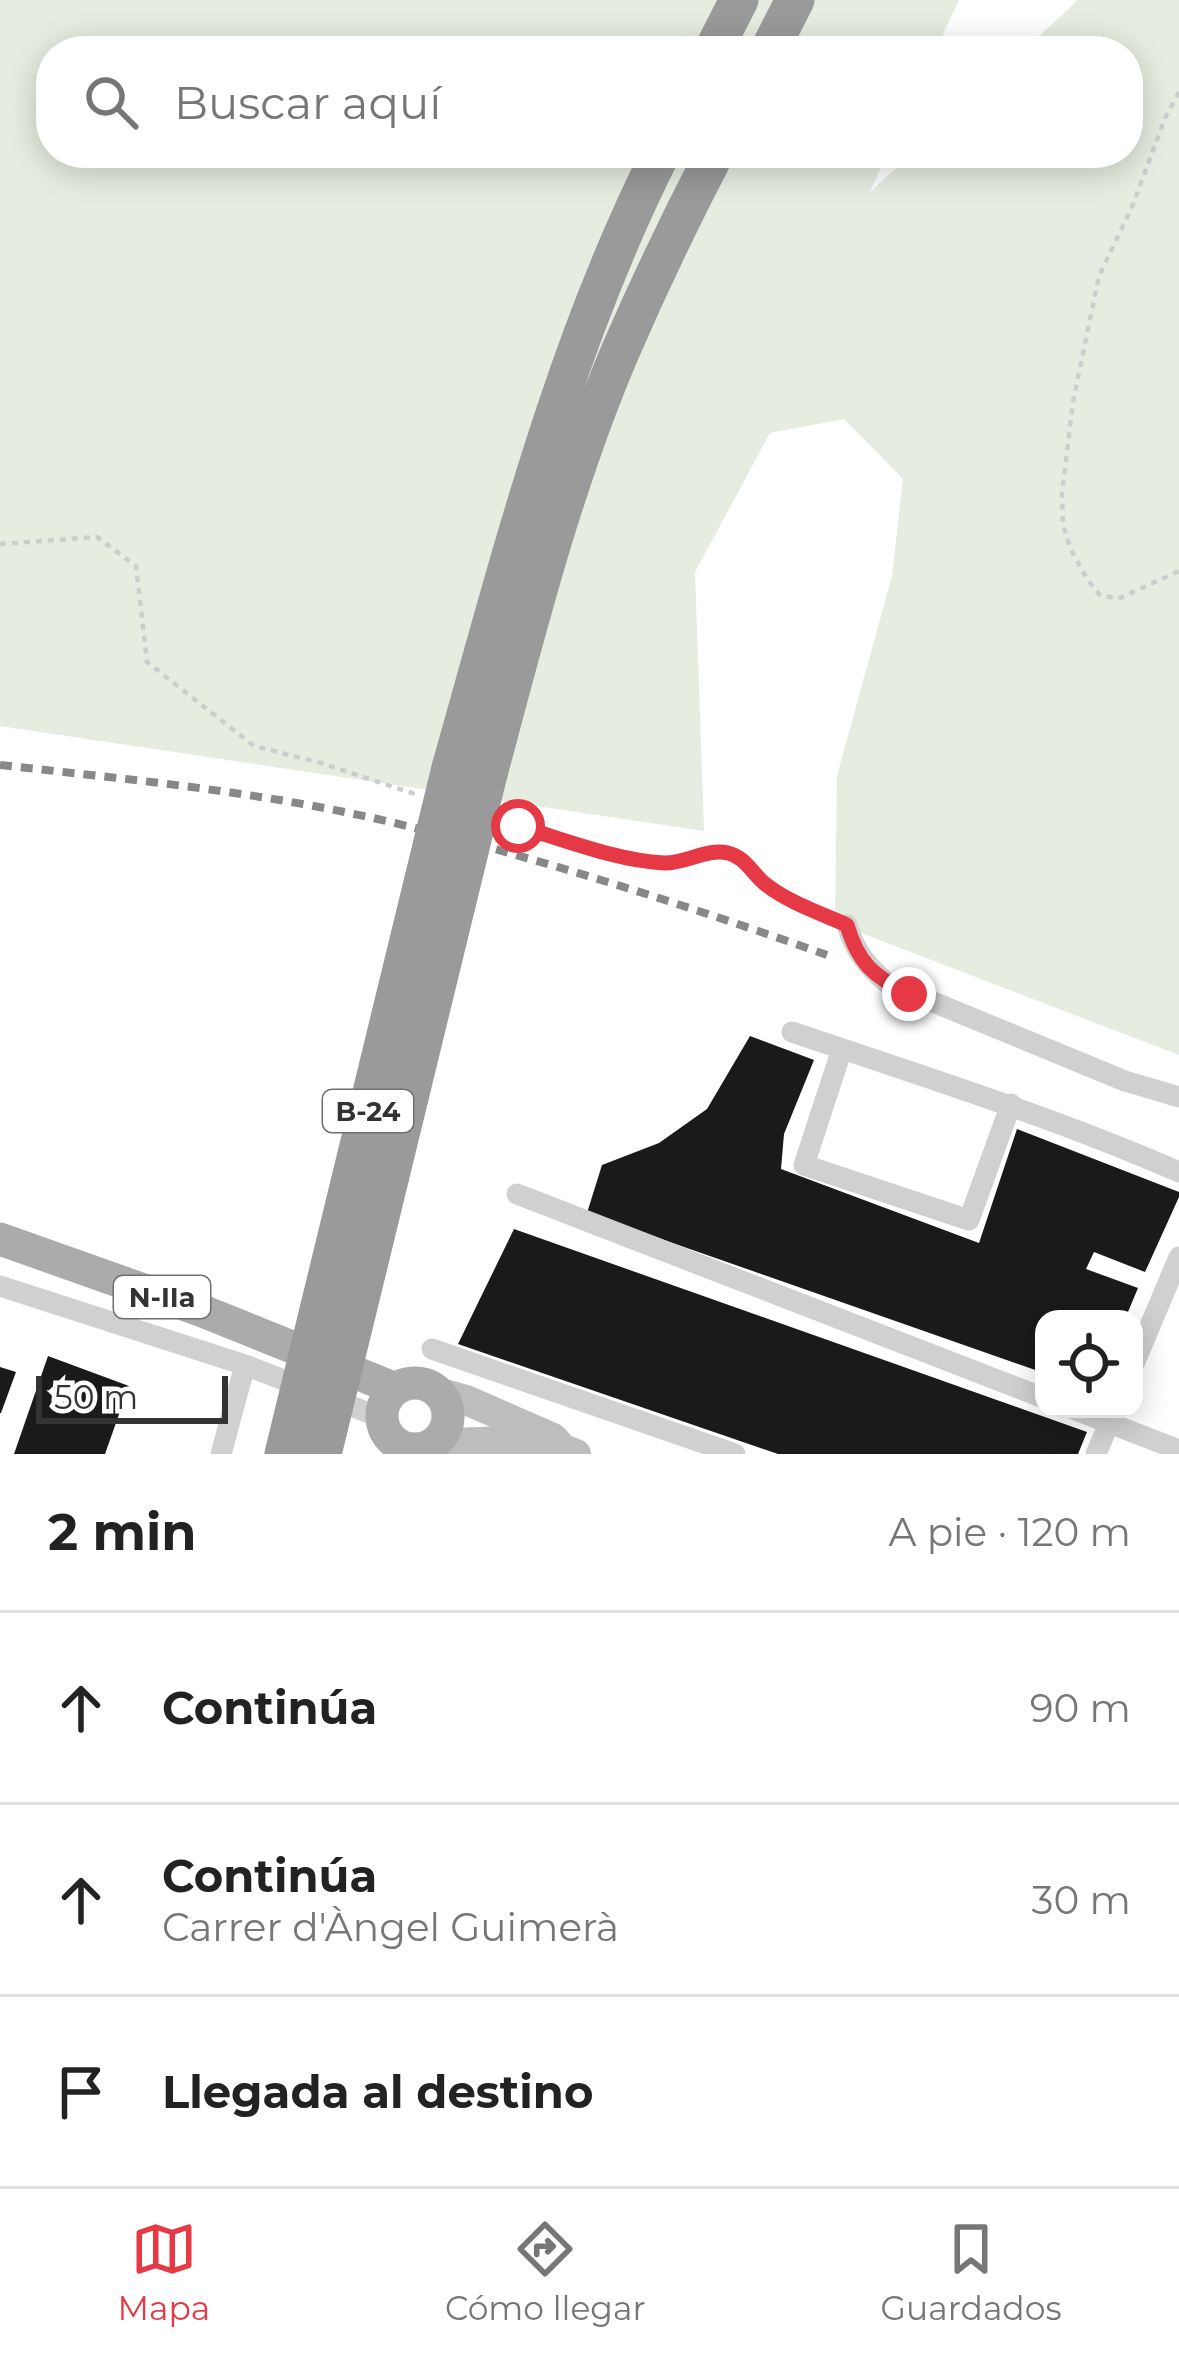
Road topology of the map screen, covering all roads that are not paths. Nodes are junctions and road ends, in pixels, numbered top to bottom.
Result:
1 (739, 0) edge
2 (796, 0) edge
3 (721, 36) edge
4 (777, 36) edge
5 (653, 168) edge
6 (707, 168) edge
7 (469, 771) junction
8 (847, 925) road end
9 (792, 1032) dead end
10 (842, 1049) junction
11 (1179, 1097) edge
12 (1011, 1104) junction
13 (1179, 1172) edge
14 (517, 1194) dead end
15 (0, 1239) edge
16 (1179, 1257) edge
17 (0, 1286) edge
18 (1143, 1343) edge
19 (432, 1349) dead end
20 (245, 1365) junction
21 (1035, 1395) edge
22 (1111, 1418) edge
23 (1116, 1418) edge
24 (393, 1426) edge
25 (445, 1435) edge
26 (1179, 1450) edge
27 (570, 1452) edge
28 (220, 1454) edge
29 (284, 1454) edge
30 (322, 1454) edge
31 (735, 1454) edge
32 (1096, 1454) edge

1 - 3 highway
2 - 4 highway
5 - 7 highway, B-24
6 - 7 highway, B-24
7 - 29 highway, B-24, bridge
7 - 30 highway, B-24, bridge
8 - 11 street
9 - 10 street
10 - 12 street
10 - 12 street
12 - 13 street
14 - 21 street
15 - 24 main road, N-IIa
16 - 18 street
17 - 20 street
19 - 31 street
20 - 24 street
20 - 28 street
22 - 32 street
23 - 26 street
24 - 25 main road, N-IIa
24 - 25 main road, N-IIa
25 - 27 main road
25 - 27 main road

